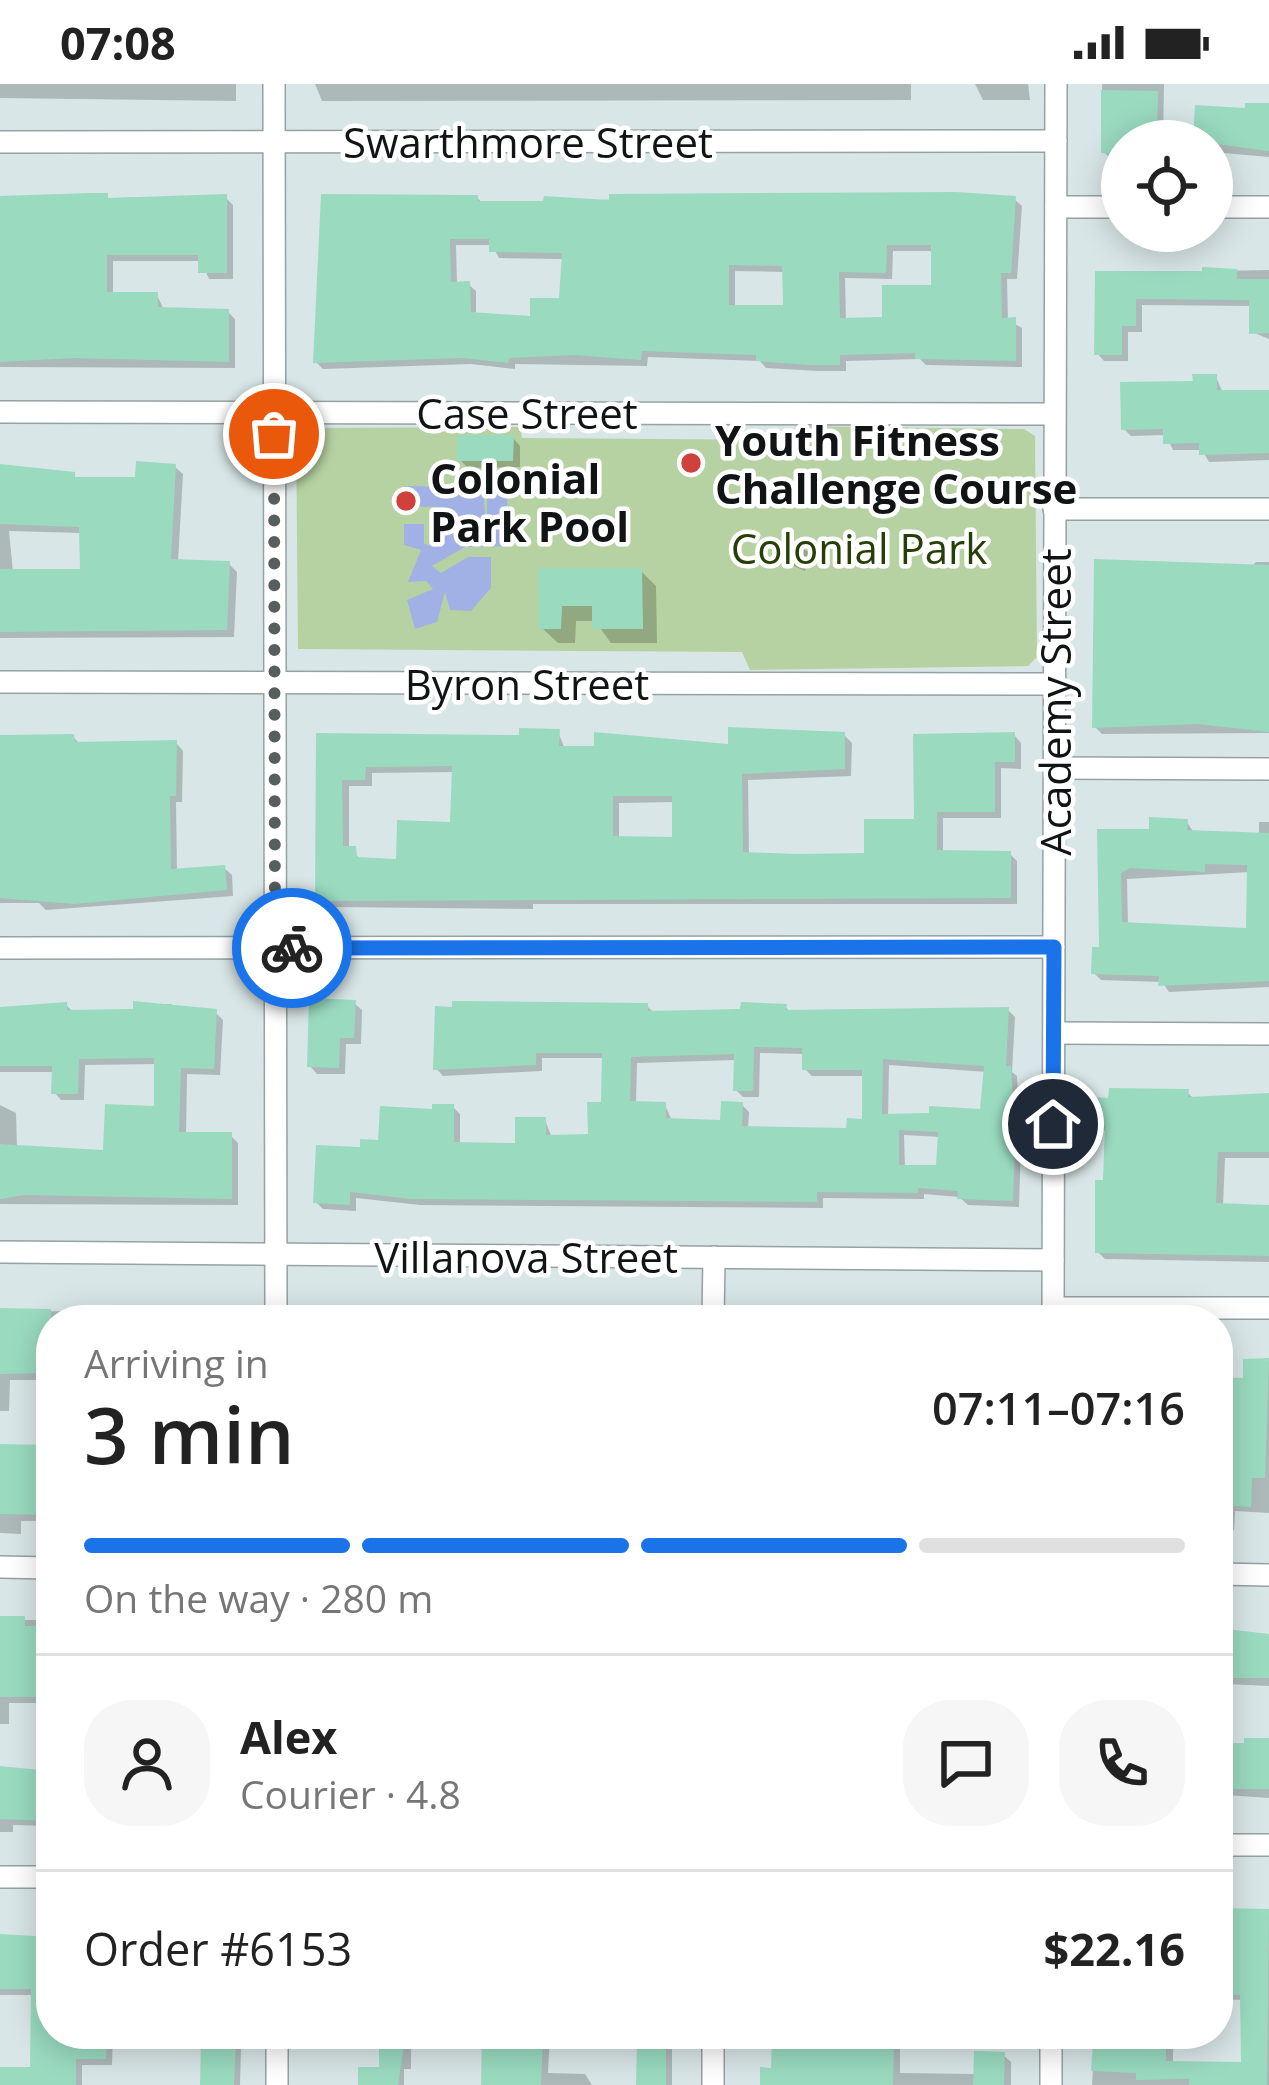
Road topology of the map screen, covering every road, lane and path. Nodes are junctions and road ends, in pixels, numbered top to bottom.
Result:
1 (274, 84) edge
2 (1056, 84) edge
3 (1056, 140) junction
4 (0, 142) edge
5 (274, 142) junction
6 (1056, 206) junction
7 (1101, 207) edge
8 (1233, 207) edge
9 (1269, 207) edge
10 (0, 412) edge
11 (274, 412) junction
12 (1054, 414) junction
13 (1054, 509) junction
14 (1269, 509) edge
15 (0, 682) edge
16 (274, 683) junction
17 (1054, 684) junction
18 (1054, 768) junction
19 (1269, 769) edge
20 (1054, 947) junction
21 (0, 948) edge
22 (275, 948) junction
23 (1054, 1033) junction
24 (1269, 1034) edge
25 (0, 1252) edge
26 (276, 1254) junction
27 (713, 1257) junction
28 (1053, 1259) junction
29 (276, 1305) edge
30 (713, 1305) edge
31 (1053, 1305) edge
32 (1269, 1308) edge
33 (1233, 1309) edge
34 (0, 1567) edge
35 (36, 1568) edge
36 (1233, 1574) edge
37 (1269, 1575) edge
38 (1233, 1845) edge
39 (1269, 1845) edge
40 (0, 1877) edge
41 (36, 1877) edge
42 (277, 2049) edge
43 (712, 2049) edge
44 (1052, 2049) edge
45 (277, 2085) edge
46 (712, 2085) edge
47 (1051, 2085) edge

1 - 5 street
2 - 3 street, Academy Street
3 - 5 street, Swarthmore Street
3 - 6 street, Academy Street
4 - 5 street, Swarthmore Street
5 - 11 street
6 - 7 street
6 - 12 street, Academy Street
8 - 9 street
10 - 11 street, Case Street
11 - 12 street, Case Street
11 - 16 street
12 - 13 street, Academy Street
13 - 14 street
13 - 17 street, Academy Street
15 - 16 street, Byron Street
16 - 17 street, Byron Street
16 - 22 street
17 - 18 street, Academy Street
18 - 19 street
18 - 20 street, Academy Street
20 - 22 street
20 - 23 street, Academy Street
21 - 22 street
22 - 26 street
23 - 24 street
23 - 28 street, Academy Street
25 - 26 street, Villanova Street
26 - 27 street, Villanova Street
26 - 29 street
27 - 28 street, Villanova Street
27 - 30 street
28 - 31 street, Academy Street
32 - 33 street
34 - 35 street
36 - 37 street
38 - 39 street
40 - 41 street
42 - 45 street
43 - 46 street
44 - 47 street

